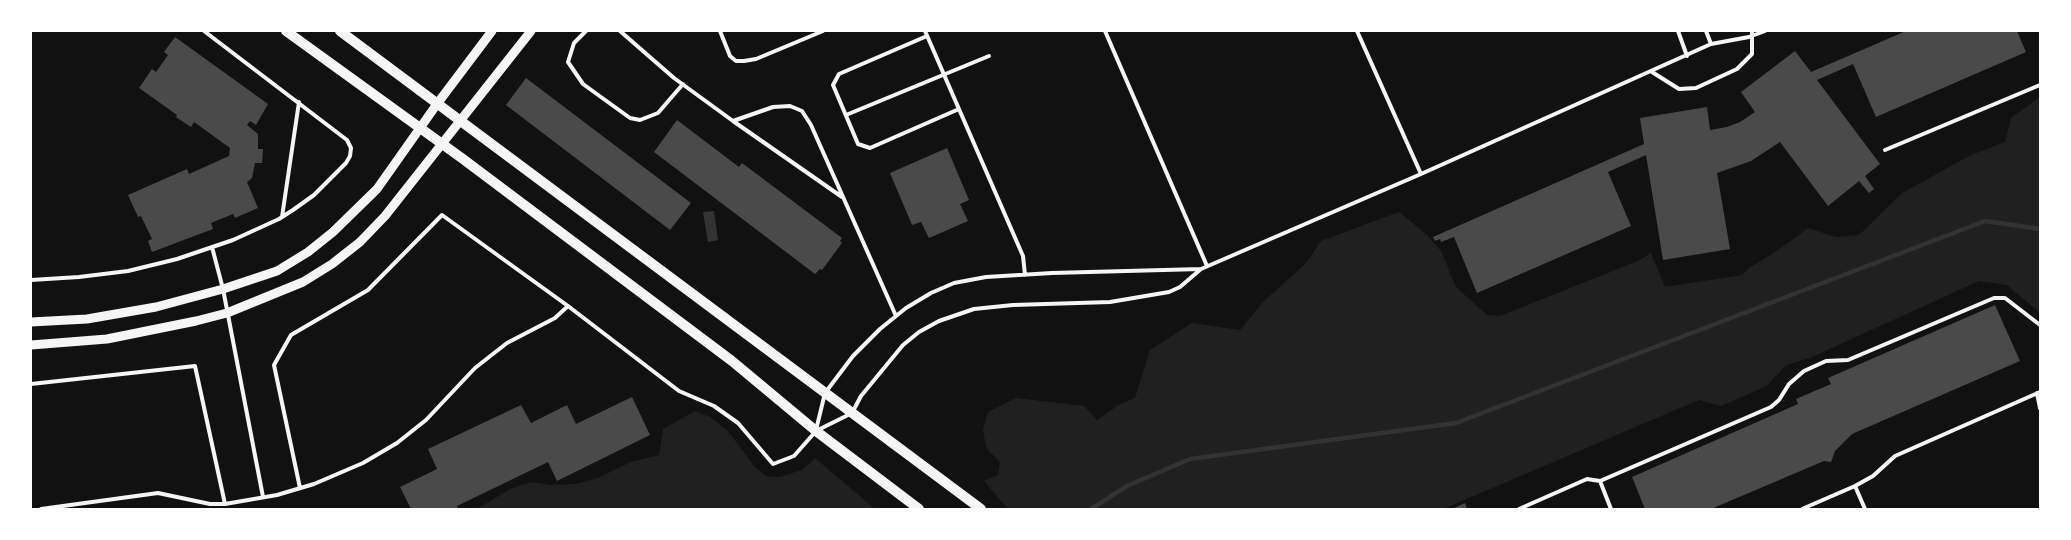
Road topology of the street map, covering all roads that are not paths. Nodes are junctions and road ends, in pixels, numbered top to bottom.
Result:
1 (204, 31) edge
2 (286, 31) edge
3 (340, 31) edge
4 (492, 31) edge
5 (531, 31) edge
6 (586, 31) edge
7 (620, 31) edge
8 (720, 31) edge
9 (823, 31) edge
10 (1105, 31) edge
11 (1357, 31) edge
12 (1678, 31) edge
13 (1706, 31) edge
14 (1765, 31) edge
15 (1752, 33) edge
16 (926, 34) edge
17 (1712, 44) junction
18 (989, 56) dead end
19 (1687, 56) junction
20 (1652, 72) junction
21 (943, 74) junction
22 (683, 84) junction
23 (2040, 85) edge
24 (299, 102) junction
25 (437, 104) junction
26 (959, 109) junction
27 (846, 115) junction
28 (460, 120) junction
29 (734, 120) junction
30 (420, 127) junction
31 (441, 143) junction
32 (1885, 150) dead end
33 (1421, 174) junction
34 (842, 198) junction
35 (282, 217) junction
36 (212, 247) junction
37 (1207, 266) junction
38 (1201, 269) junction
39 (1025, 274) junction
40 (31, 280) edge
41 (223, 289) junction
42 (568, 306) junction
43 (227, 313) junction
44 (896, 316) junction
45 (31, 322) edge
46 (2040, 325) edge
47 (31, 345) edge
48 (31, 384) edge
49 (2038, 392) edge
50 (825, 393) junction
51 (2040, 408) edge
52 (852, 413) junction
53 (816, 431) junction
54 (1600, 481) junction
55 (1855, 486) junction
56 (300, 488) junction
57 (263, 497) junction
58 (78, 503) junction
59 (225, 504) junction
60 (41, 509) edge
61 (79, 509) edge
62 (920, 509) edge
63 (981, 509) edge
64 (1519, 509) edge
65 (1611, 509) edge
66 (1802, 509) edge
67 (1865, 509) edge

1 - 24 lane
2 - 30 main road
3 - 25 main road
4 - 25 street
5 - 28 street
6 - 22 lane
7 - 22 lane
8 - 9 lane
10 - 37 lane
11 - 33 lane
12 - 19 lane
13 - 17 lane
14 - 15 lane
15 - 17 lane
15 - 20 lane
16 - 21 lane
16 - 27 lane
17 - 19 lane
18 - 21 lane
19 - 20 lane
20 - 33 lane
21 - 26 lane
21 - 27 lane
22 - 29 lane
23 - 32 lane
24 - 35 lane
24 - 35 lane
25 - 28 main road
25 - 30 street
26 - 27 lane
26 - 39 lane
28 - 31 street
28 - 50 main road
29 - 34 lane
29 - 34 lane
30 - 31 main road
30 - 41 street
31 - 43 street
31 - 53 main road
33 - 37 lane
34 - 44 lane
35 - 36 lane
36 - 40 lane
36 - 41 lane
37 - 38 lane
38 - 39 lane
38 - 52 lane
39 - 44 lane
41 - 43 lane
41 - 45 street
42 - 53 lane
42 - 56 lane
42 - 56 lane
43 - 47 street
43 - 57 lane
44 - 50 lane
46 - 54 lane
48 - 59 lane
49 - 51 lane
49 - 55 lane
50 - 52 main road
50 - 53 lane
52 - 53 lane
52 - 63 main road
53 - 62 main road
54 - 64 lane
54 - 65 lane
55 - 66 lane
55 - 67 lane
56 - 57 lane
57 - 59 lane
58 - 59 lane
58 - 60 lane
58 - 61 lane

